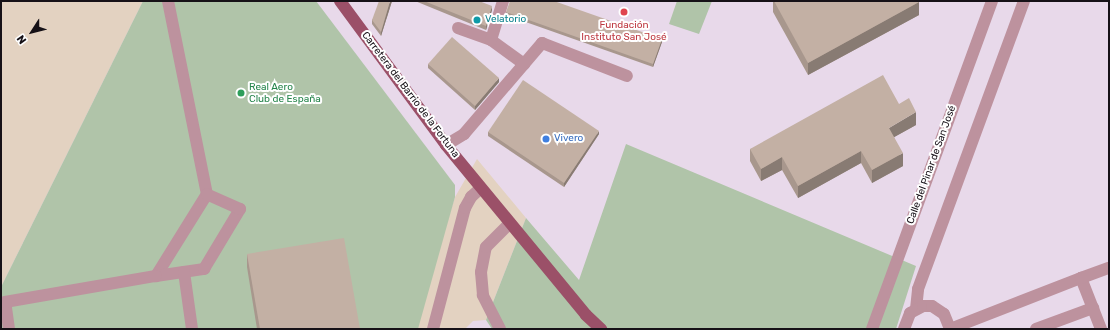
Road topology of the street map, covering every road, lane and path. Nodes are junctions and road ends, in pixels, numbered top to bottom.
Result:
1 (168, 1) edge
2 (340, 1) edge
3 (992, 1) edge
4 (1024, 1) edge
5 (500, 2) edge
6 (458, 28) dead end
7 (491, 40) junction
8 (524, 64) junction
9 (627, 76) dead end
10 (446, 144) junction
11 (481, 188) junction
12 (207, 194) junction
13 (510, 223) junction
14 (1109, 268) edge
15 (184, 272) junction
16 (156, 276) junction
17 (1081, 278) junction
18 (1093, 308) junction
19 (916, 309) junction
20 (9, 329) edge
21 (192, 329) edge
22 (433, 329) edge
23 (500, 329) edge
24 (601, 329) edge
25 (872, 329) edge
26 (904, 329) edge
27 (950, 329) edge
28 (1036, 329) edge
29 (1101, 329) edge

1 - 12 street
2 - 10 main road, Carretera del Barrio de la Fortuna
3 - 25 street, Calle del Pinar de San José
4 - 19 street
5 - 7 street
6 - 7 street
7 - 8 street
8 - 9 street
8 - 10 street
10 - 11 main road, Carretera del Barrio de la Fortuna
11 - 13 main road, Carretera del Barrio de la Fortuna
11 - 22 street
12 - 15 street
12 - 16 street
13 - 23 street
13 - 24 main road, Carretera del Barrio de la Fortuna
14 - 17 street
15 - 16 street
15 - 21 street
16 - 20 street
17 - 18 street
17 - 27 street
18 - 28 street
18 - 29 street
19 - 26 street
19 - 27 street

